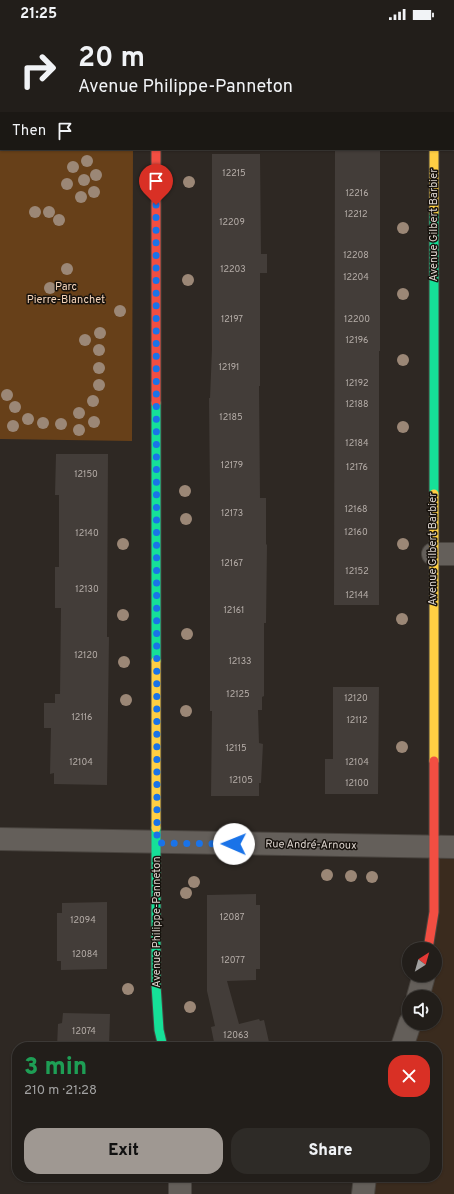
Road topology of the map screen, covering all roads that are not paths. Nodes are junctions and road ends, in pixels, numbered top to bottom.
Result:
1 (156, 150) edge
2 (434, 150) edge
3 (443, 554) edge
4 (0, 839) edge
5 (157, 843) junction
6 (444, 847) edge
7 (429, 942) edge
8 (408, 1030) edge
9 (162, 1042) edge
10 (404, 1042) edge
11 (180, 1182) edge
12 (364, 1182) edge
13 (180, 1194) edge
14 (363, 1194) edge

1 - 5 street, Avenue Philippe-Panneton
2 - 3 street, Avenue Gilbert Barbier
3 - 6 street, Avenue Gilbert Barbier
4 - 5 street, Rue André-Arnoux
5 - 6 street, Rue André-Arnoux
5 - 9 street, Avenue Philippe-Panneton
6 - 7 street, Avenue Gilbert Barbier
8 - 10 street
11 - 13 street
12 - 14 street

